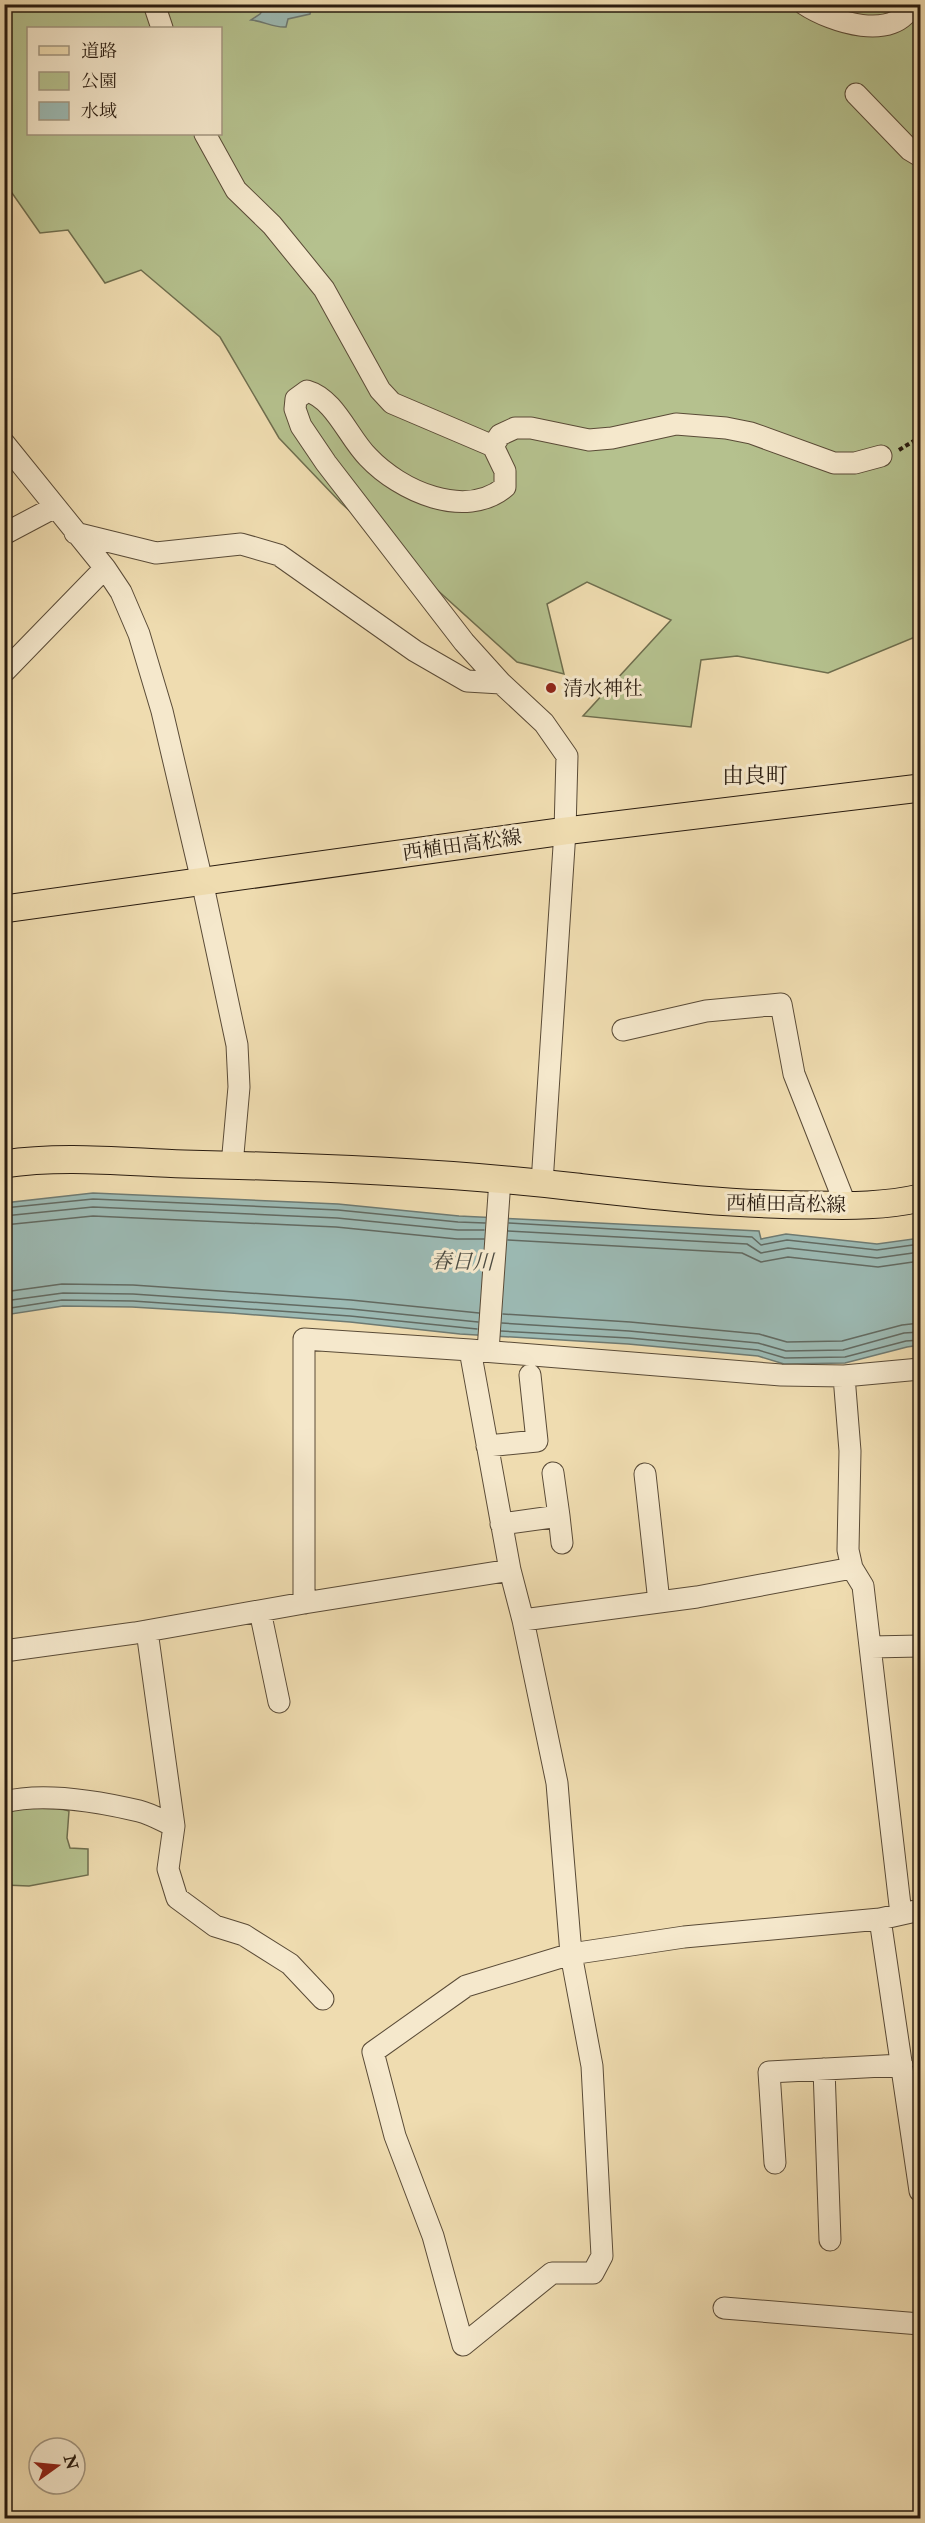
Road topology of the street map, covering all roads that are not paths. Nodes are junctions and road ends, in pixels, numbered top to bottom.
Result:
1 (154, 4) edge
2 (804, 4) edge
3 (912, 4) edge
4 (162, 27) edge
5 (856, 94) dead end
6 (206, 135) edge
7 (921, 156) edge
8 (4, 444) edge
9 (493, 446) junction
10 (881, 456) dead end
11 (55, 507) junction
12 (75, 533) junction
13 (4, 534) edge
14 (105, 568) junction
15 (4, 672) edge
16 (501, 682) junction
17 (921, 788) edge
18 (565, 831) junction
19 (202, 881) junction
20 (4, 909) edge
21 (622, 1030) dead end
22 (4, 1164) edge
23 (232, 1165) junction
24 (500, 1180) junction
25 (542, 1183) junction
26 (921, 1198) edge
27 (846, 1206) junction
28 (479, 1351) junction
29 (921, 1369) edge
30 (530, 1375) dead end
31 (844, 1376) junction
32 (487, 1446) junction
33 (553, 1473) dead end
34 (645, 1474) dead end
35 (559, 1516) junction
36 (501, 1524) junction
37 (562, 1543) dead end
38 (852, 1568) junction
39 (510, 1570) junction
40 (659, 1602) junction
41 (304, 1603) junction
42 (260, 1611) junction
43 (523, 1620) junction
44 (147, 1631) junction
45 (921, 1646) edge
46 (871, 1647) junction
47 (4, 1652) edge
48 (279, 1702) dead end
49 (4, 1802) edge
50 (174, 1826) junction
51 (911, 1912) edge
52 (880, 1918) junction
53 (571, 1954) junction
54 (323, 1999) dead end
55 (902, 2065) junction
56 (824, 2069) junction
57 (775, 2163) dead end
58 (921, 2192) edge
59 (830, 2240) dead end
60 (724, 2308) dead end
61 (921, 2324) edge

1 - 4 street
2 - 3 street
5 - 7 street
6 - 9 street
8 - 11 street
9 - 10 street
9 - 16 street
11 - 12 street
11 - 13 street
12 - 14 street
12 - 16 street
14 - 15 street
14 - 19 street
16 - 18 street
17 - 18 main road, 西植田高松線
18 - 19 main road, 西植田高松線
18 - 25 street
19 - 20 main road, 西植田高松線
19 - 23 street
21 - 27 street
22 - 23 main road, 西植田高松線
23 - 24 main road, 西植田高松線
24 - 25 main road, 西植田高松線
24 - 28 street
25 - 27 main road, 西植田高松線
26 - 27 main road, 西植田高松線
28 - 31 street
28 - 32 street
28 - 41 street
29 - 31 street
30 - 32 street
31 - 38 street
32 - 36 street
33 - 35 street
34 - 40 street
35 - 36 street
35 - 37 street
36 - 39 street
38 - 40 street
38 - 46 street
39 - 41 street
39 - 43 street
40 - 43 street
41 - 42 street
42 - 44 street
42 - 48 street
43 - 53 street
44 - 47 street
44 - 50 street
45 - 46 street
46 - 51 street
49 - 50 street
50 - 54 street
51 - 52 street
52 - 53 street
52 - 55 street
53 - 53 street
55 - 56 street
55 - 58 street
56 - 57 street
56 - 59 street
60 - 61 street

